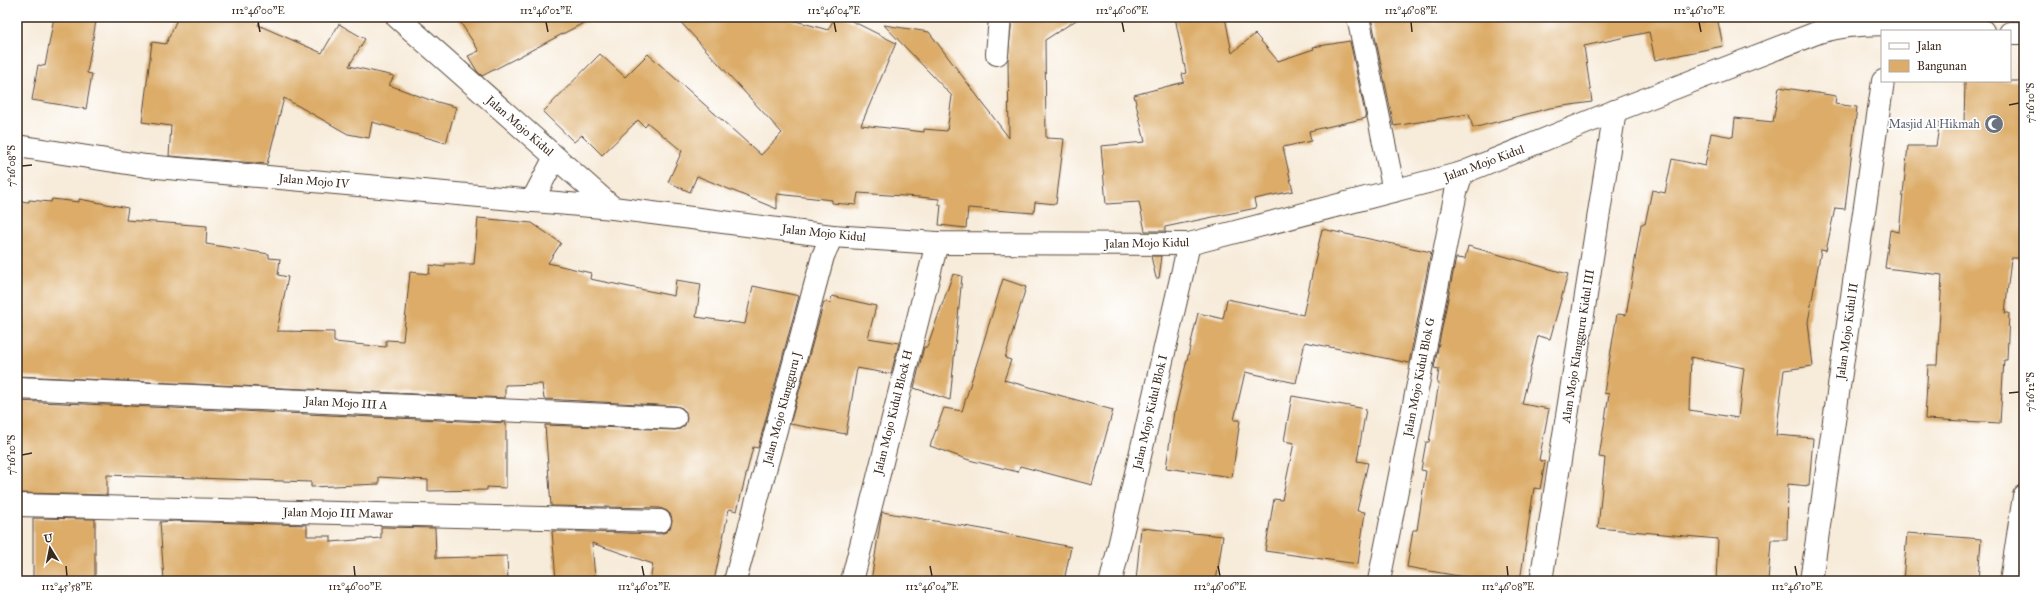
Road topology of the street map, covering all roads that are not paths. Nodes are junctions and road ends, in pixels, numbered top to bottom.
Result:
1 (397, 17) edge
2 (1000, 17) edge
3 (1358, 17) edge
4 (1890, 28) edge
5 (1952, 30) edge
6 (2011, 33) edge
7 (2024, 33) edge
8 (997, 54) dead end
9 (1883, 82) edge
10 (1615, 111) junction
11 (17, 146) edge
12 (555, 157) junction
13 (1462, 173) junction
14 (1394, 191) junction
15 (532, 201) junction
16 (613, 208) junction
17 (832, 236) junction
18 (937, 243) junction
19 (1189, 244) junction
20 (17, 388) edge
21 (675, 418) dead end
22 (2024, 496) edge
23 (17, 505) edge
24 (660, 520) dead end
25 (735, 581) edge
26 (852, 581) edge
27 (1111, 581) edge
28 (1379, 581) edge
29 (1542, 581) edge
30 (1811, 581) edge
31 (2011, 581) edge

1 - 12 street, Jalan Mojo Kidul
2 - 8 street
3 - 14 street
4 - 5 street, Jalan Mojo Kidul
4 - 10 street, Jalan Mojo Kidul
6 - 7 street
9 - 30 street, Jalan Mojo Kidul II
10 - 13 street, Jalan Mojo Kidul
10 - 29 street, Alan Mojo Klangguru Kidul III
11 - 15 street, Jalan Mojo IV
12 - 15 street
12 - 16 street, Jalan Mojo Kidul
13 - 14 street, Jalan Mojo Kidul
13 - 28 street, Jalan Mojo Kidul Blok G
14 - 19 street, Jalan Mojo Kidul
15 - 16 street, Jalan Mojo IV
16 - 17 street, Jalan Mojo Kidul
17 - 18 street, Jalan Mojo Kidul
17 - 25 street, Jalan Mojo Klangguru J
18 - 19 street, Jalan Mojo Kidul
18 - 26 street, Jalan Mojo Kidul Block H
19 - 27 street, Jalan Mojo Kidul Blok I
20 - 21 street, Jalan Mojo III A
22 - 31 street
23 - 24 street, Jalan Mojo III Mawar

